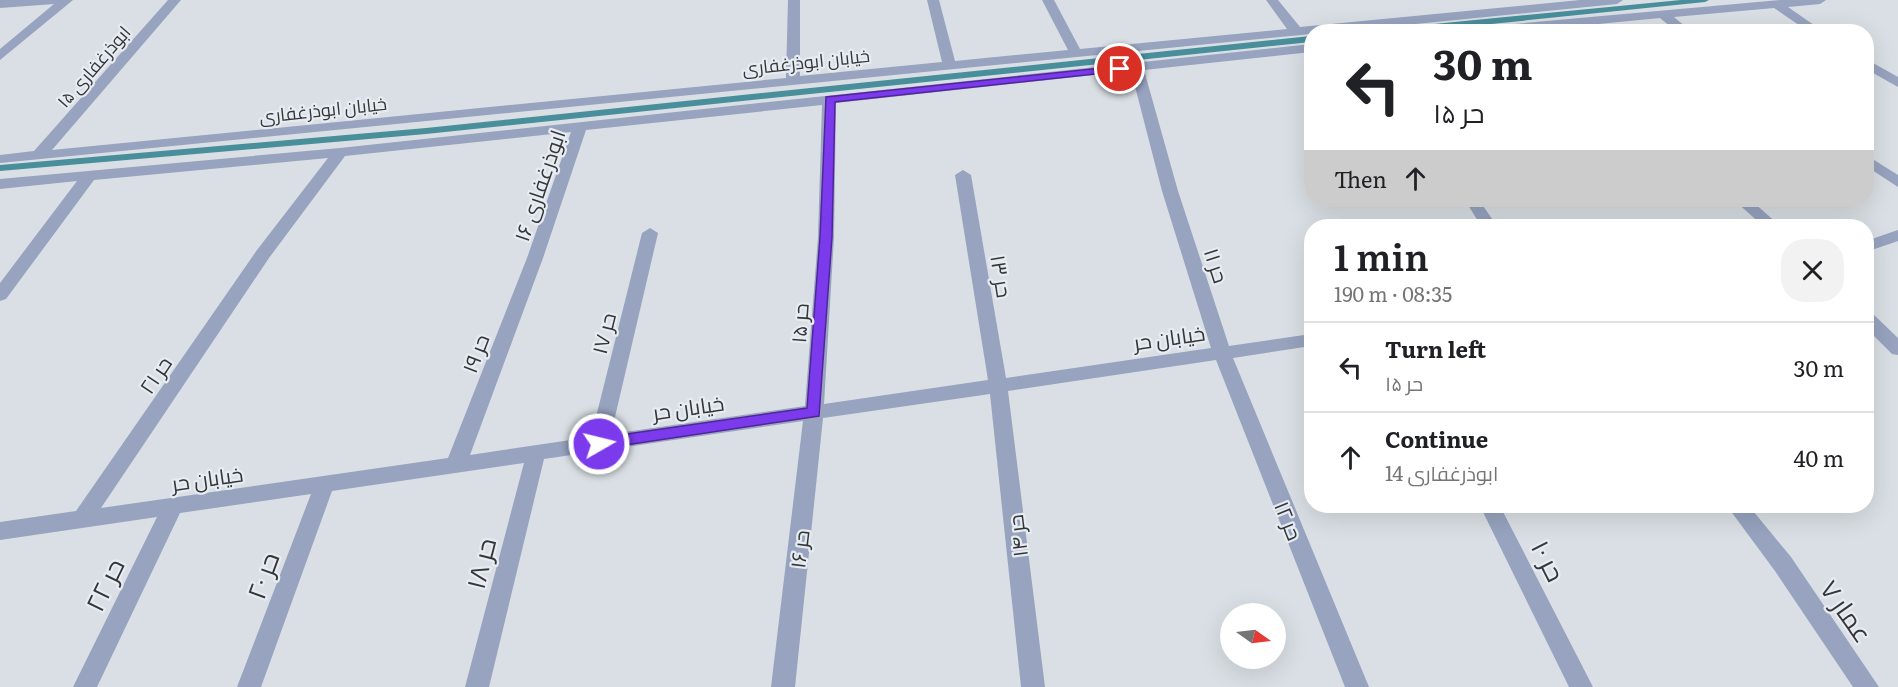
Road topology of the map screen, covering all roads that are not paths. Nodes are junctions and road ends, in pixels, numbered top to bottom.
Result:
1 (75, 0) edge
2 (175, 0) edge
3 (794, 0) edge
4 (933, 0) edge
5 (1048, 0) edge
6 (1272, 0) edge
7 (1617, 0) edge
8 (1820, 0) edge
9 (65, 1) edge
10 (1523, 3) edge
11 (0, 4) edge
12 (1776, 4) junction
13 (1662, 14) junction
14 (1346, 24) edge
15 (1580, 24) edge
16 (1675, 24) edge
17 (1806, 24) edge
18 (1304, 29) edge
19 (1295, 30) junction
20 (1304, 49) edge
21 (1075, 52) junction
22 (0, 56) edge
23 (949, 65) junction
24 (1137, 67) junction
25 (1874, 68) edge
26 (793, 81) junction
27 (1894, 81) edge
28 (695, 94) junction
29 (829, 99) junction
30 (696, 111) junction
31 (580, 126) junction
32 (340, 152) junction
33 (38, 156) junction
34 (0, 159) edge
35 (1874, 165) edge
36 (963, 175) dead end
37 (88, 176) junction
38 (1898, 182) edge
39 (0, 184) edge
40 (1750, 207) edge
41 (1764, 219) edge
42 (650, 233) dead end
43 (1898, 235) edge
44 (1874, 244) edge
45 (535, 258) joint
46 (0, 295) edge
47 (1874, 325) edge
48 (1304, 341) edge
49 (1898, 349) edge
50 (1222, 353) junction
51 (998, 386) junction
52 (814, 412) junction
53 (599, 444) junction
54 (536, 453) junction
55 (456, 464) junction
56 (325, 483) junction
57 (173, 506) junction
58 (1494, 513) edge
59 (1743, 513) edge
60 (82, 519) junction
61 (0, 531) edge
62 (84, 687) edge
63 (249, 687) edge
64 (477, 687) edge
65 (783, 687) edge
66 (1033, 687) edge
67 (1357, 687) edge
68 (1581, 687) edge
69 (1867, 687) edge

1 - 9 street
2 - 33 street, ابوذرغفاری ۱۵
3 - 26 street
4 - 23 street
5 - 21 street
6 - 19 street
7 - 10 street, خیابان ابوذرغفاری
8 - 12 street
9 - 11 street
9 - 22 street
10 - 14 street, خیابان ابوذرغفاری
12 - 13 street
12 - 17 street
13 - 15 street
13 - 16 street
18 - 19 street, خیابان ابوذرغفاری
19 - 21 street, خیابان ابوذرغفاری
20 - 24 street, خیابان ابوذرغفاری
21 - 23 street, خیابان ابوذرغفاری
23 - 26 street, خیابان ابوذرغفاری
24 - 29 street, خیابان ابوذرغفاری
24 - 50 street, حر ۱۱
25 - 27 street
26 - 28 street, خیابان ابوذرغفاری
28 - 30 street
28 - 33 street, خیابان ابوذرغفاری
29 - 30 street, خیابان ابوذرغفاری
29 - 52 street, حر ۱۵
30 - 31 street, خیابان ابوذرغفاری
31 - 32 street, خیابان ابوذرغفاری
31 - 45 street, ابوذرغفاری ۱۶
32 - 37 street, خیابان ابوذرغفاری
32 - 60 street, حر ۲۱
33 - 34 street, خیابان ابوذرغفاری
35 - 38 street
36 - 51 street, حر ۱۳
37 - 39 street, خیابان ابوذرغفاری
37 - 46 street
40 - 41 street
42 - 53 street, حر ۱۷
43 - 44 street
45 - 55 street, حر ۱۹
47 - 49 street
48 - 50 street, خیابان حر
50 - 51 street, خیابان حر
50 - 67 street, حر ۱۲
51 - 52 street, خیابان حر
51 - 66 street, حر ۱۴
52 - 53 street, خیابان حر
52 - 65 street, حر ۱۶
53 - 54 street, خیابان حر
54 - 55 street, خیابان حر
54 - 64 street, حر ۱۸
55 - 56 street, خیابان حر
56 - 57 street, خیابان حر
56 - 63 street, حر ۲۰
57 - 60 street, خیابان حر
57 - 62 street, حر ۲۲
58 - 68 street, حر ۱۰
59 - 69 street, عمار ۷
60 - 61 street, خیابان حر

